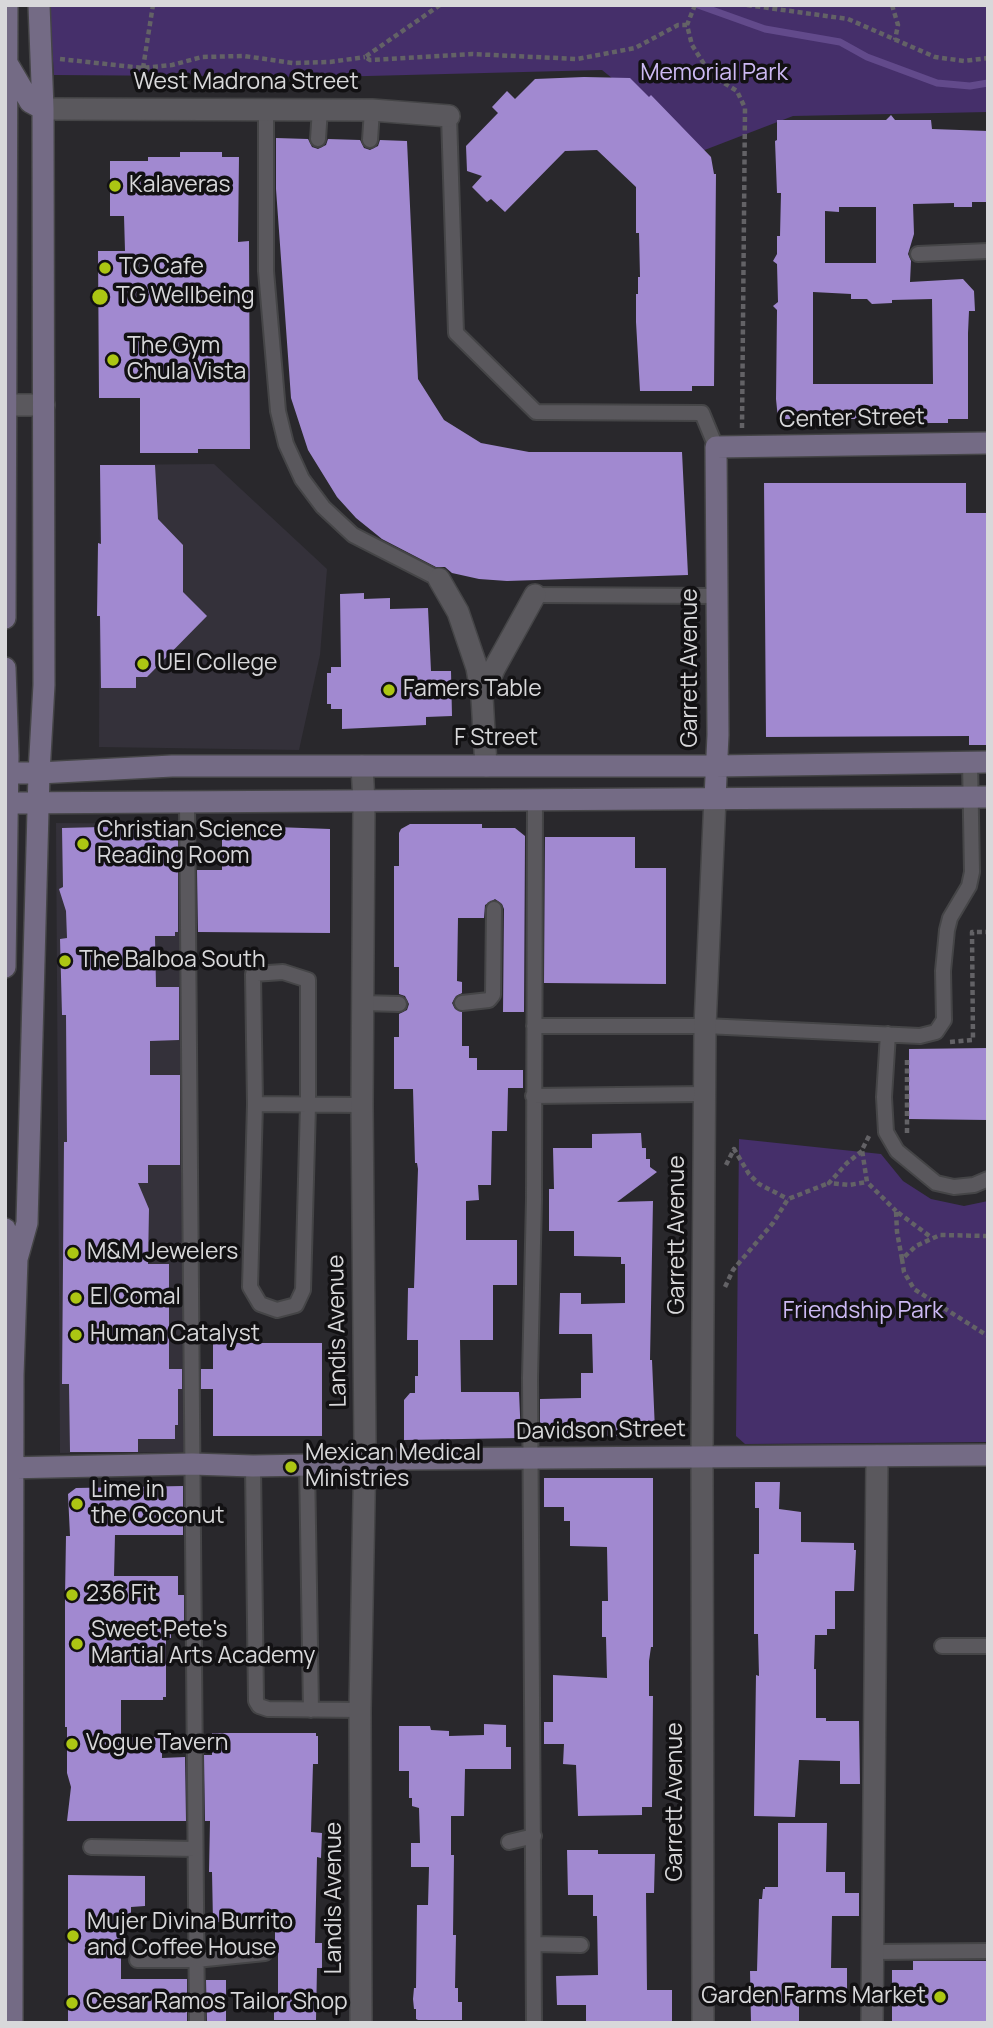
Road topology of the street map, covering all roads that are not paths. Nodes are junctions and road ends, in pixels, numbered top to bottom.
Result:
1 (7, 5) edge
2 (40, 5) edge
3 (8, 64) junction
4 (266, 108) junction
5 (43, 109) junction
6 (320, 109) junction
7 (372, 110) junction
8 (449, 116) joint
9 (318, 139) dead end
10 (370, 140) dead end
11 (988, 251) edge
12 (918, 254) dead end
13 (6, 405) edge
14 (44, 405) junction
15 (988, 443) edge
16 (716, 447) junction
17 (439, 579) joint
18 (535, 595) joint
19 (717, 596) junction
20 (5, 618) edge
21 (5, 668) edge
22 (482, 697) junction
23 (979, 762) edge
24 (362, 766) junction
25 (486, 766) junction
26 (716, 766) junction
27 (7, 773) edge
28 (40, 773) junction
29 (980, 797) edge
30 (715, 798) junction
31 (535, 800) junction
32 (39, 802) junction
33 (364, 802) junction
34 (7, 803) edge
35 (187, 803) junction
36 (494, 909) dead end
37 (5, 967) edge
38 (362, 1003) junction
39 (462, 1003) dead end
40 (399, 1004) dead end
41 (534, 1026) junction
42 (705, 1026) junction
43 (888, 1034) junction
44 (704, 1094) junction
45 (533, 1096) junction
46 (255, 1104) junction
47 (308, 1105) junction
48 (362, 1105) junction
49 (988, 1179) edge
50 (5, 1229) edge
51 (17, 1259) junction
52 (988, 1455) edge
53 (702, 1456) junction
54 (877, 1456) junction
55 (530, 1459) junction
56 (192, 1464) junction
57 (307, 1464) junction
58 (365, 1464) junction
59 (253, 1466) junction
60 (9, 1468) edge
61 (942, 1646) dead end
62 (988, 1646) edge
63 (311, 1710) junction
64 (360, 1710) junction
65 (8, 1731) edge
66 (534, 1836) junction
67 (509, 1842) dead end
68 (91, 1847) dead end
69 (195, 1849) junction
70 (534, 1944) junction
71 (581, 1945) dead end
72 (988, 1951) edge
73 (873, 1952) junction
74 (265, 1953) dead end
75 (137, 1960) dead end
76 (196, 1960) junction
77 (12, 2023) edge
78 (197, 2023) edge
79 (361, 2023) edge
80 (534, 2023) edge
81 (703, 2023) edge
82 (872, 2023) edge

1 - 3 main road
2 - 5 main road
3 - 5 main road
3 - 13 main road
4 - 5 street, West Madrona Street
4 - 6 street, West Madrona Street
4 - 17 lane
5 - 14 main road
6 - 7 street, West Madrona Street
6 - 9 lane
7 - 8 street, West Madrona Street
7 - 10 lane
8 - 16 lane
11 - 12 lane
13 - 14 street
13 - 20 main road
14 - 28 main road
15 - 16 main road, Center Street
16 - 19 main road, Garrett Avenue
17 - 22 street
18 - 19 lane
18 - 22 street
19 - 26 main road, Garrett Avenue
21 - 27 main road
22 - 25 street
23 - 26 main road, F Street
23 - 29 lane
24 - 25 main road, F Street
24 - 28 main road, F Street
24 - 33 street, Landis Avenue
25 - 26 main road, F Street
26 - 30 main road, Garrett Avenue
27 - 28 main road, F Street
27 - 34 main road
28 - 32 main road
29 - 30 main road
29 - 43 lane
30 - 31 main road
30 - 42 street, Garrett Avenue
31 - 33 main road
31 - 41 lane
32 - 34 main road
32 - 35 main road
32 - 51 main road
33 - 35 main road
33 - 38 street, Landis Avenue
34 - 37 main road
35 - 56 lane
36 - 39 lane
38 - 40 lane
38 - 48 street, Landis Avenue
41 - 42 lane
41 - 45 lane
42 - 43 lane
42 - 44 street, Garrett Avenue
43 - 49 lane
44 - 45 lane
44 - 53 street, Garrett Avenue
45 - 55 lane
46 - 47 lane
46 - 47 lane
46 - 47 lane
47 - 48 lane
48 - 58 street, Landis Avenue
50 - 51 main road
51 - 60 main road
52 - 54 main road, Davidson Street
53 - 54 main road, Davidson Street
53 - 55 main road, Davidson Street
53 - 81 street, Garrett Avenue
54 - 73 street
55 - 58 main road, Davidson Street
55 - 66 lane
56 - 59 main road, Davidson Street
56 - 60 main road, Davidson Street
56 - 69 lane
57 - 58 main road, Davidson Street
57 - 59 main road, Davidson Street
57 - 63 lane
58 - 64 street, Landis Avenue
59 - 63 lane
60 - 65 main road
61 - 62 lane
63 - 64 lane
64 - 79 street, Landis Avenue
65 - 77 main road
66 - 67 lane
66 - 70 lane
68 - 69 lane
69 - 76 lane
70 - 71 lane
70 - 80 lane
72 - 73 lane
73 - 82 street
74 - 76 lane
75 - 76 lane
76 - 78 lane

